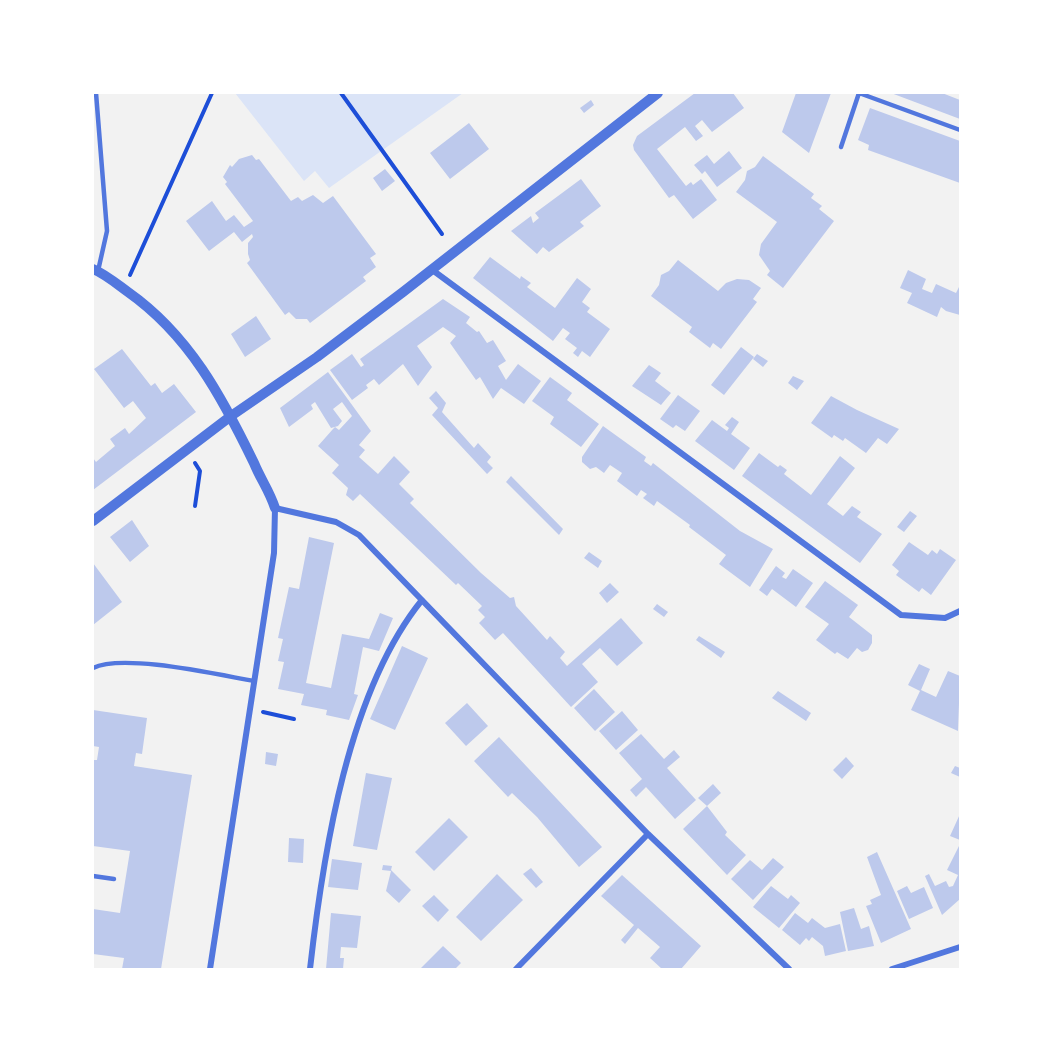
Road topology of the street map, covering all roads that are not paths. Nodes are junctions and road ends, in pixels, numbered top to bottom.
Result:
1 (96, 93) edge
2 (658, 93) edge
3 (960, 130) edge
4 (841, 147) dead end
5 (431, 269) junction
6 (95, 270) edge
7 (231, 416) junction
8 (275, 508) junction
9 (93, 521) edge
10 (422, 600) junction
11 (960, 611) edge
12 (93, 668) edge
13 (255, 681) junction
14 (648, 834) junction
15 (93, 876) edge
16 (114, 879) dead end
17 (960, 947) edge
18 (210, 969) edge
19 (309, 969) edge
20 (516, 969) edge
21 (789, 969) edge
22 (892, 969) edge

1 - 6 lane
2 - 5 street
3 - 4 lane
5 - 7 street
5 - 11 street
6 - 7 street
7 - 8 street
7 - 9 street
8 - 10 street
8 - 13 street
10 - 14 street
10 - 19 street
12 - 13 lane
13 - 18 street
14 - 20 street
14 - 21 street
15 - 16 lane
17 - 22 street

